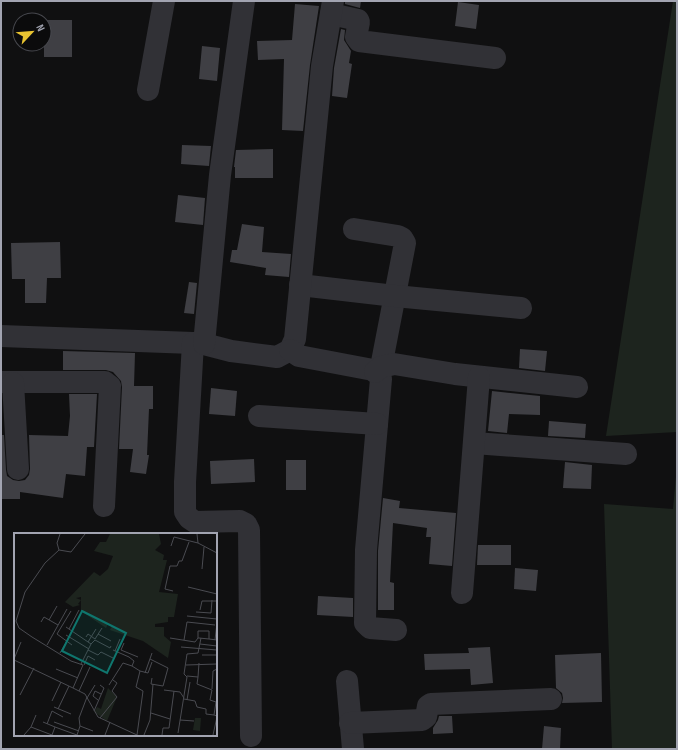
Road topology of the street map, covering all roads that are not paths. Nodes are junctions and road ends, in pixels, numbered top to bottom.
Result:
1 (164, 1) edge
2 (244, 1) edge
3 (332, 7) edge
4 (495, 58) dead end
5 (148, 90) dead end
6 (354, 229) dead end
7 (300, 285) junction
8 (396, 296) junction
9 (521, 308) dead end
10 (1, 336) edge
11 (199, 344) junction
12 (290, 350) junction
13 (378, 369) junction
14 (479, 377) junction
15 (7, 382) edge
16 (577, 387) dead end
17 (259, 416) dead end
18 (377, 424) junction
19 (474, 443) junction
20 (626, 454) dead end
21 (18, 469) dead end
22 (104, 506) dead end
23 (462, 592) dead end
24 (396, 630) dead end
25 (347, 681) dead end
26 (552, 699) dead end
27 (350, 722) junction
28 (251, 736) dead end
29 (352, 749) edge

1 - 5 street
2 - 11 street
3 - 4 street
3 - 7 street
6 - 8 street
7 - 8 street
7 - 12 street
8 - 9 street
8 - 13 street
10 - 11 street
11 - 12 street
11 - 28 street
12 - 13 street
13 - 14 street
13 - 18 street
14 - 16 street
14 - 19 street
15 - 21 street
15 - 22 street
17 - 18 street
18 - 24 street
19 - 20 street
19 - 23 street
25 - 27 street
26 - 27 street
27 - 29 street

